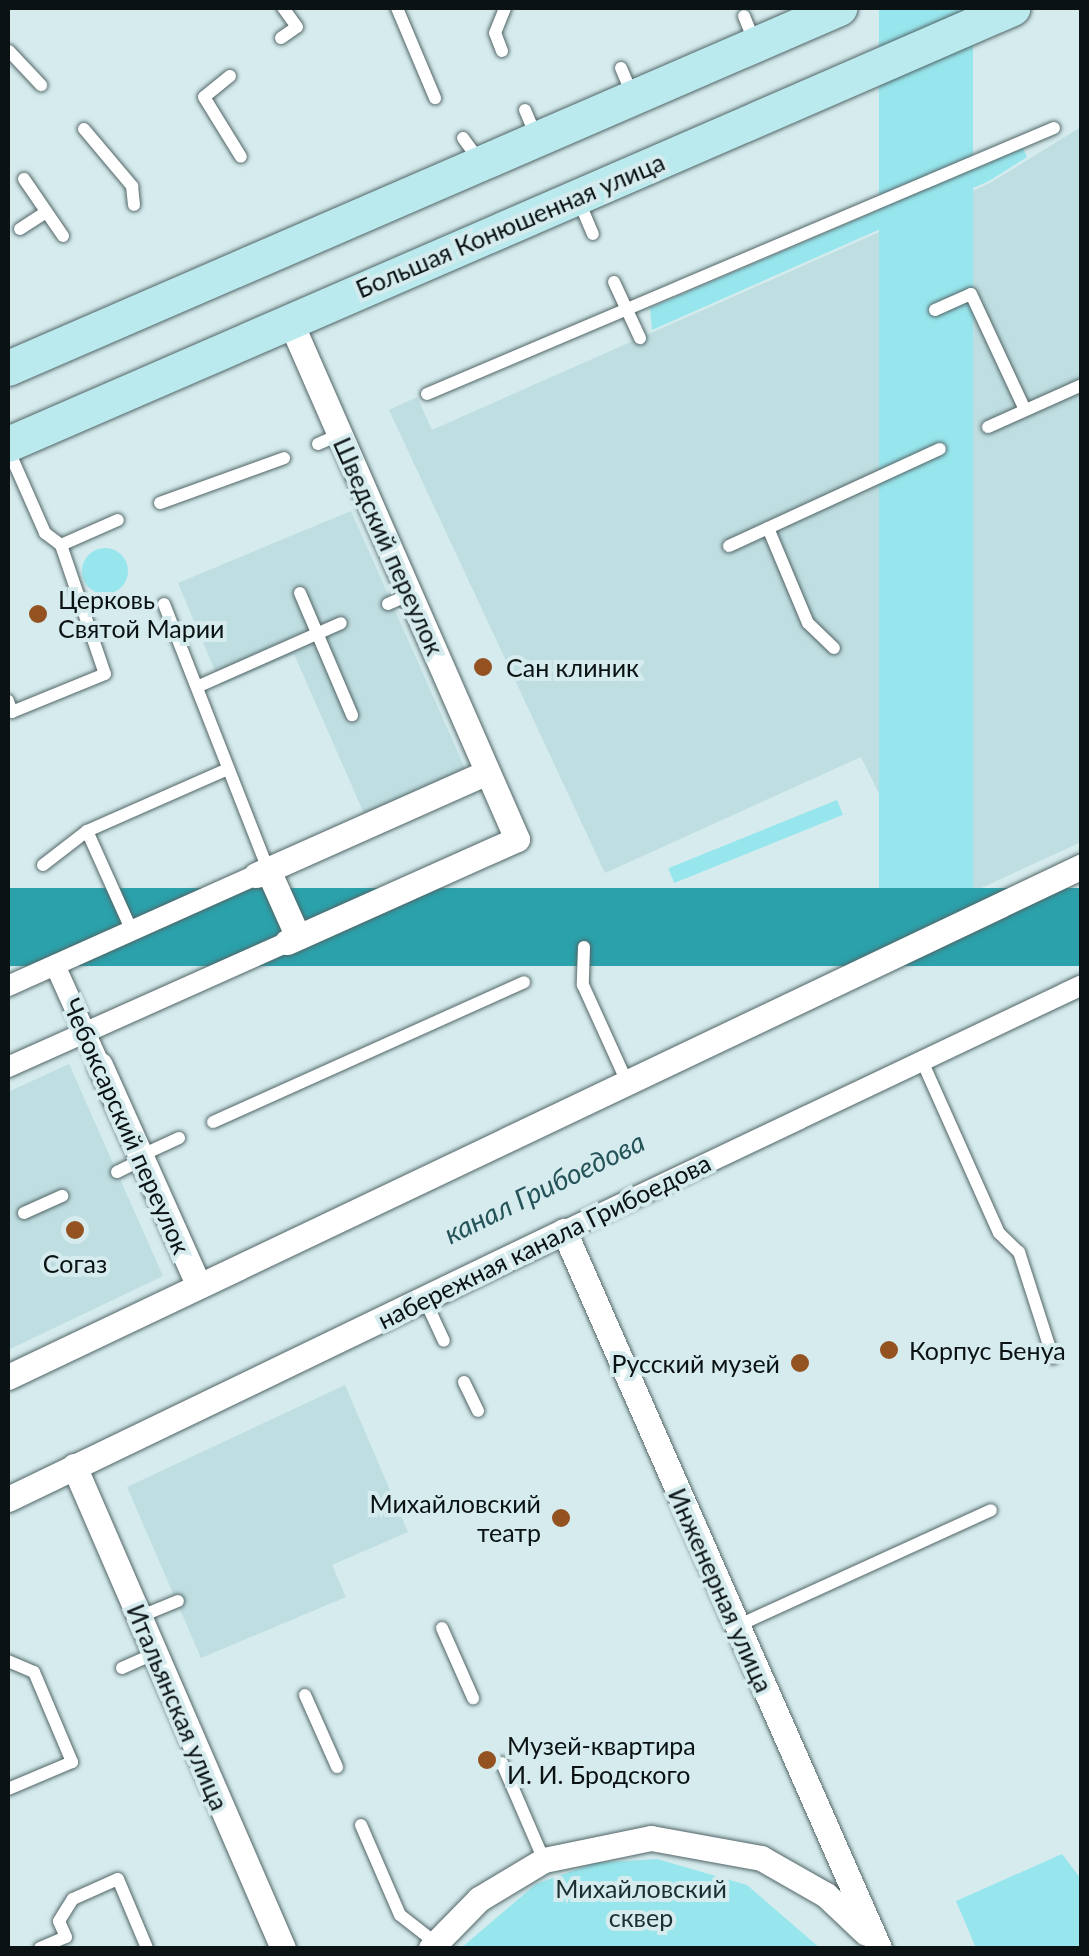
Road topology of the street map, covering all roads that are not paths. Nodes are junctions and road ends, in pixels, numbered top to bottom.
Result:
1 (283, 8) edge
2 (397, 8) edge
3 (505, 8) edge
4 (838, 8) edge
5 (1012, 8) edge
6 (281, 38) dead end
7 (9, 51) edge
8 (502, 51) dead end
9 (230, 76) dead end
10 (42, 85) dead end
11 (435, 98) dead end
12 (1054, 128) dead end
13 (84, 129) dead end
14 (241, 157) dead end
15 (24, 179) dead end
16 (576, 196) junction
17 (134, 205) dead end
18 (46, 212) junction
19 (20, 229) dead end
20 (593, 234) dead end
21 (63, 236) dead end
22 (614, 282) dead end
23 (627, 309) junction
24 (935, 310) dead end
25 (290, 321) junction
26 (640, 338) dead end
27 (8, 368) edge
28 (1082, 385) edge
29 (426, 394) dead end
30 (1025, 410) junction
31 (988, 427) dead end
32 (8, 446) edge
33 (940, 449) dead end
34 (284, 458) dead end
35 (160, 503) dead end
36 (118, 520) dead end
37 (768, 528) junction
38 (62, 544) junction
39 (729, 546) dead end
40 (300, 592) dead end
41 (164, 604) dead end
42 (342, 624) dead end
43 (317, 634) junction
44 (834, 648) dead end
45 (199, 686) junction
46 (8, 701) edge
47 (352, 715) dead end
48 (225, 770) junction
49 (488, 772) junction
50 (87, 831) junction
51 (43, 864) dead end
52 (1082, 866) edge
53 (262, 872) junction
54 (132, 931) junction
55 (292, 939) junction
56 (584, 946) dead end
57 (54, 965) junction
58 (524, 982) dead end
59 (1082, 985) edge
60 (8, 986) edge
61 (85, 1032) junction
62 (922, 1061) junction
63 (100, 1065) joint
64 (8, 1066) edge
65 (626, 1082) junction
66 (213, 1122) dead end
67 (179, 1138) dead end
68 (141, 1158) junction
69 (117, 1172) dead end
70 (62, 1196) dead end
71 (24, 1213) dead end
72 (564, 1231) junction
73 (198, 1286) junction
74 (424, 1298) junction
75 (444, 1341) dead end
76 (1053, 1358) dead end
77 (8, 1377) edge
78 (464, 1382) dead end
79 (478, 1411) dead end
80 (74, 1466) junction
81 (8, 1498) edge
82 (991, 1510) dead end
83 (178, 1601) dead end
84 (140, 1617) junction
85 (737, 1626) junction
86 (442, 1628) dead end
87 (155, 1653) junction
88 (8, 1661) edge
89 (122, 1668) dead end
90 (60, 1695) dead end
91 (306, 1695) dead end
92 (473, 1698) dead end
93 (46, 1701) junction
94 (502, 1763) dead end
95 (337, 1767) dead end
96 (8, 1789) edge
97 (362, 1826) dead end
98 (544, 1860) junction
99 (68, 1943) edge
100 (434, 1946) edge
101 (40, 1948) edge
102 (147, 1948) edge
103 (283, 1948) edge
104 (879, 1948) edge

1 - 6 lane
2 - 11 lane
3 - 8 lane
4 - 27 main road
5 - 16 main road, Большая Конюшенная улица
7 - 10 lane
9 - 14 lane
12 - 23 lane
13 - 17 lane
15 - 18 lane
16 - 20 lane
16 - 25 main road, Большая Конюшенная улица
18 - 19 lane
18 - 21 lane
22 - 23 lane
23 - 26 lane
23 - 29 lane
24 - 30 lane
25 - 32 main road, Большая Конюшенная улица
25 - 49 street, Шведский переулок
28 - 30 lane
30 - 31 lane
32 - 38 lane
33 - 37 lane
34 - 35 lane
36 - 38 lane
37 - 39 lane
37 - 44 lane
38 - 46 lane
40 - 43 lane
41 - 45 lane
42 - 43 lane
43 - 45 lane
43 - 47 lane
45 - 48 lane
48 - 50 lane
48 - 53 lane
49 - 53 street
49 - 55 street, Шведский переулок
50 - 51 lane
50 - 54 lane
52 - 65 street
53 - 54 street
53 - 55 street
54 - 57 street
55 - 61 street
56 - 65 lane
57 - 60 street
57 - 61 street, Чебоксарский переулок
58 - 66 lane
59 - 62 street, набережная канала Грибоедова
61 - 63 street, Чебоксарский переулок
61 - 64 street
62 - 72 street, набережная канала Грибоедова
62 - 76 lane
63 - 68 street, Чебоксарский переулок
65 - 73 street
67 - 68 lane
68 - 69 lane
68 - 73 street, Чебоксарский переулок
70 - 71 lane
72 - 74 street, набережная канала Грибоедова
72 - 85 street, Инженерная улица
73 - 77 street
74 - 75 lane
74 - 80 street, набережная канала Грибоедова
78 - 79 lane
80 - 81 street, набережная канала Грибоедова
80 - 84 street, Итальянская улица
82 - 85 lane
83 - 84 lane
84 - 87 street, Итальянская улица
85 - 104 street, Инженерная улица
86 - 92 lane
87 - 89 lane
87 - 103 street, Итальянская улица
88 - 93 lane
90 - 93 lane
91 - 95 lane
93 - 96 lane
94 - 98 lane
97 - 100 lane
98 - 100 street
98 - 104 street
99 - 101 lane
99 - 102 lane

